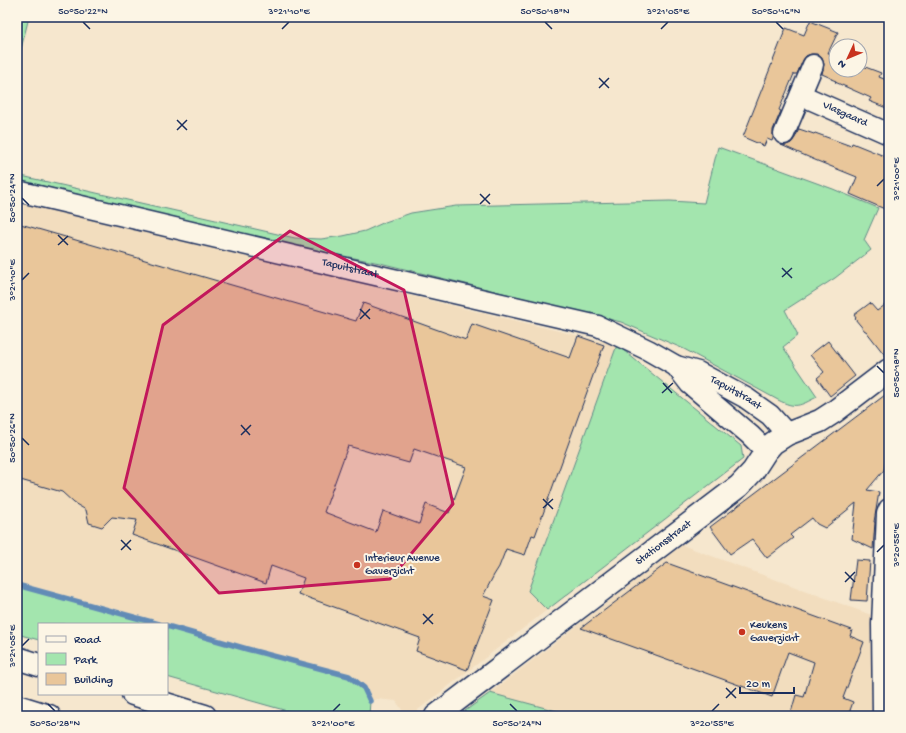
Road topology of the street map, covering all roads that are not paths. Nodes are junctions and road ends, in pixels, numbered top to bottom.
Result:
1 (813, 65) dead end
2 (801, 95) junction
3 (784, 134) dead end
4 (889, 134) edge
5 (17, 191) edge
6 (676, 366) junction
7 (889, 370) edge
8 (787, 434) junction
9 (766, 451) junction
10 (889, 509) edge
11 (17, 658) edge
12 (38, 665) edge
13 (136, 695) edge
14 (17, 706) edge
15 (49, 716) edge
16 (206, 716) edge
17 (436, 716) edge
18 (883, 716) edge

1 - 2 street
2 - 3 street
2 - 4 street, Vlasgaard
5 - 6 street, Tapuitstraat
6 - 8 street, Tapuitstraat
6 - 9 street, Tapuitstraat
7 - 8 main road, Stationsstraat
8 - 9 main road, Stationsstraat
9 - 17 main road, Stationsstraat
10 - 18 street
11 - 12 main road
13 - 16 main road
14 - 15 main road

